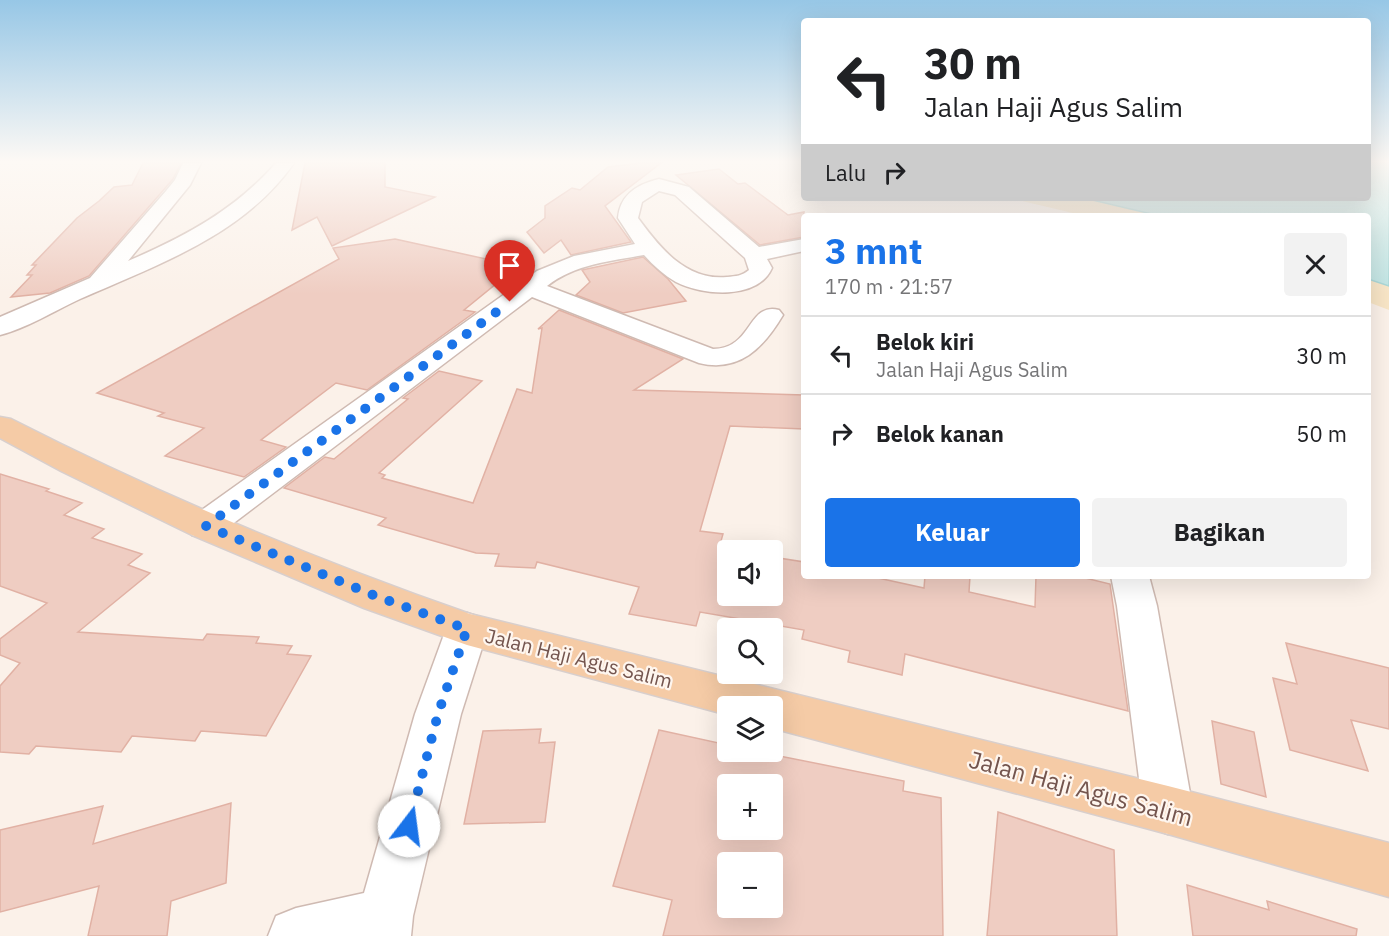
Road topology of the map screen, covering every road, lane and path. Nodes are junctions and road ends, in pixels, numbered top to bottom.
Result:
1 (163, 207) edge
2 (241, 207) edge
3 (630, 207) edge
4 (700, 207) edge
5 (801, 246) edge
6 (649, 248) junction
7 (754, 255) junction
8 (98, 282) junction
9 (529, 287) junction
10 (770, 315) dead end
11 (0, 327) edge
12 (0, 426) edge
13 (206, 526) junction
14 (1131, 579) edge
15 (467, 629) junction
16 (728, 696) edge
17 (783, 711) edge
18 (1168, 810) junction
19 (1389, 870) edge
20 (384, 926) edge
21 (296, 936) edge

1 - 8 street
2 - 8 street
3 - 6 street
4 - 7 street
5 - 7 street
6 - 7 street
6 - 9 street
8 - 11 street
9 - 10 street
9 - 13 street
12 - 13 main road, Jalan Haji Agus Salim
13 - 15 main road, Jalan Haji Agus Salim
14 - 18 street
15 - 16 main road, Jalan Haji Agus Salim
15 - 20 street
17 - 18 main road, Jalan Haji Agus Salim
18 - 19 main road, Jalan Haji Agus Salim
20 - 21 street

